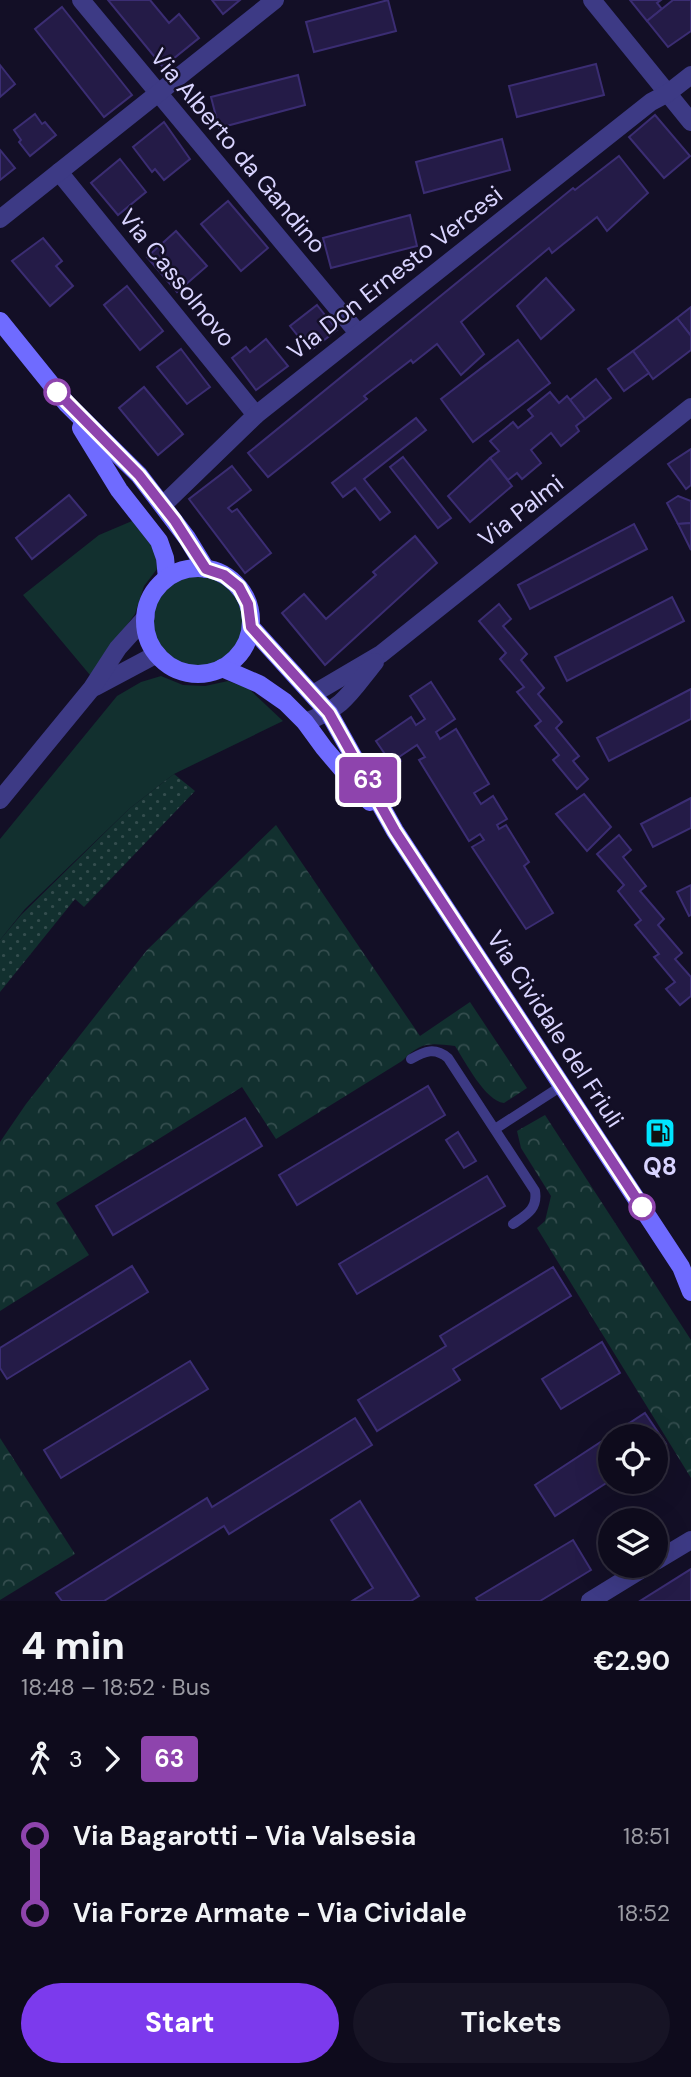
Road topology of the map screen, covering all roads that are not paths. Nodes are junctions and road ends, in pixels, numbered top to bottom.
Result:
1 (81, 0) edge
2 (275, 0) edge
3 (592, 0) edge
4 (691, 75) edge
5 (157, 93) junction
6 (668, 93) junction
7 (689, 115) edge
8 (59, 172) junction
9 (0, 219) edge
10 (0, 321) edge
11 (358, 333) junction
12 (66, 404) junction
13 (691, 407) edge
14 (256, 415) junction
15 (163, 505) junction
16 (206, 569) junction
17 (167, 578) junction
18 (146, 617) junction
19 (251, 627) junction
20 (157, 654) junction
21 (381, 654) junction
22 (222, 668) junction
23 (92, 688) junction
24 (313, 694) junction
25 (329, 713) junction
26 (305, 722) junction
27 (0, 800) edge
28 (395, 831) junction
29 (411, 1059) dead end
30 (563, 1085) junction
31 (495, 1129) junction
32 (513, 1224) dead end
33 (686, 1271) edge
34 (691, 1292) edge
35 (691, 1540) edge
36 (668, 1554) edge
37 (628, 1578) edge
38 (590, 1601) edge

1 - 5 street, Via Alberto da Gandino
2 - 5 street
3 - 6 street
4 - 6 street, Via Don Ernesto Vercesi
5 - 8 street
5 - 11 street, Via Alberto da Gandino
6 - 7 street
6 - 11 street, Via Don Ernesto Vercesi
8 - 9 street
8 - 14 street, Via Cassolnovo
10 - 12 street
11 - 14 street, Via Don Ernesto Vercesi
12 - 15 street
12 - 17 street
13 - 21 street, Via Palmi
14 - 15 street, Via Don Ernesto Vercesi
15 - 16 street
16 - 17 street
16 - 19 street
17 - 18 street
18 - 20 street
18 - 23 street
19 - 22 street
19 - 24 street, Via Cividale del Friuli
20 - 22 street
20 - 23 street
21 - 24 street, Via Palmi
21 - 25 street, Via Palmi
22 - 26 street, Via Cividale del Friuli
23 - 27 street
24 - 25 street, Via Cividale del Friuli
25 - 26 street, Via Palmi
25 - 28 street, Via Cividale del Friuli
26 - 28 street, Via Cividale del Friuli
28 - 30 street, Via Cividale del Friuli
29 - 31 lane
30 - 31 lane
30 - 33 street, Via Cividale del Friuli
31 - 32 lane
33 - 34 street, Via Cividale del Friuli
35 - 36 street
37 - 38 street

